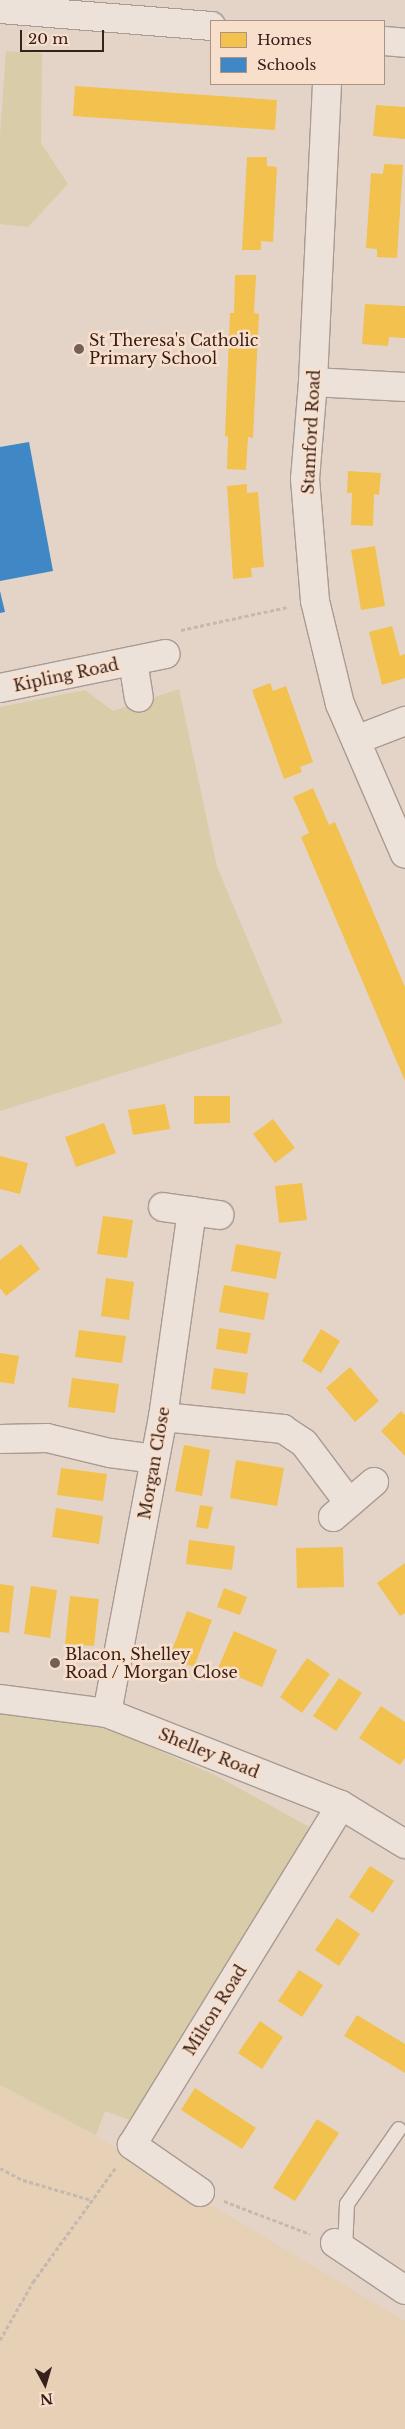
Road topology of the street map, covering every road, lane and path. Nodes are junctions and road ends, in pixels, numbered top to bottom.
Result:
1 (0, 9) edge
2 (210, 26) edge
3 (385, 41) edge
4 (405, 43) edge
5 (327, 85) edge
6 (314, 382) junction
7 (405, 387) edge
8 (315, 601) junction
9 (166, 654) joint
10 (133, 661) junction
11 (0, 688) edge
12 (139, 698) dead end
13 (405, 721) edge
14 (356, 740) junction
15 (405, 854) edge
16 (163, 1207) dead end
17 (192, 1211) junction
18 (219, 1216) dead end
19 (163, 1417) junction
20 (0, 1439) edge
21 (156, 1459) junction
22 (374, 1482) dead end
23 (0, 1699) edge
24 (107, 1713) junction
25 (341, 1805) junction
26 (405, 1844) edge
27 (399, 2129) dead end
28 (132, 2144) junction
29 (0, 2168) edge
30 (200, 2192) joint
31 (92, 2200) junction
32 (340, 2247) junction
33 (405, 2290) edge
34 (0, 2340) edge

1 - 2 street
3 - 4 street
5 - 6 street, Stamford Road
6 - 7 street
6 - 8 street, Stamford Road
8 - 9 path
8 - 14 street, Stamford Road
9 - 10 street, Kipling Road
10 - 11 street, Kipling Road
10 - 12 street, Kipling Road
13 - 14 street
14 - 15 street, Stamford Road
16 - 17 street
17 - 18 street
17 - 19 street, Morgan Close
19 - 21 street, Morgan Close
19 - 22 street
20 - 21 street
21 - 24 street, Morgan Close
23 - 24 street, Shelley Road
24 - 25 street, Shelley Road
25 - 26 street, Shelley Road
25 - 28 street, Milton Road
27 - 32 lane
28 - 30 street
28 - 31 path
29 - 31 path
30 - 32 path
31 - 34 path
32 - 33 street

